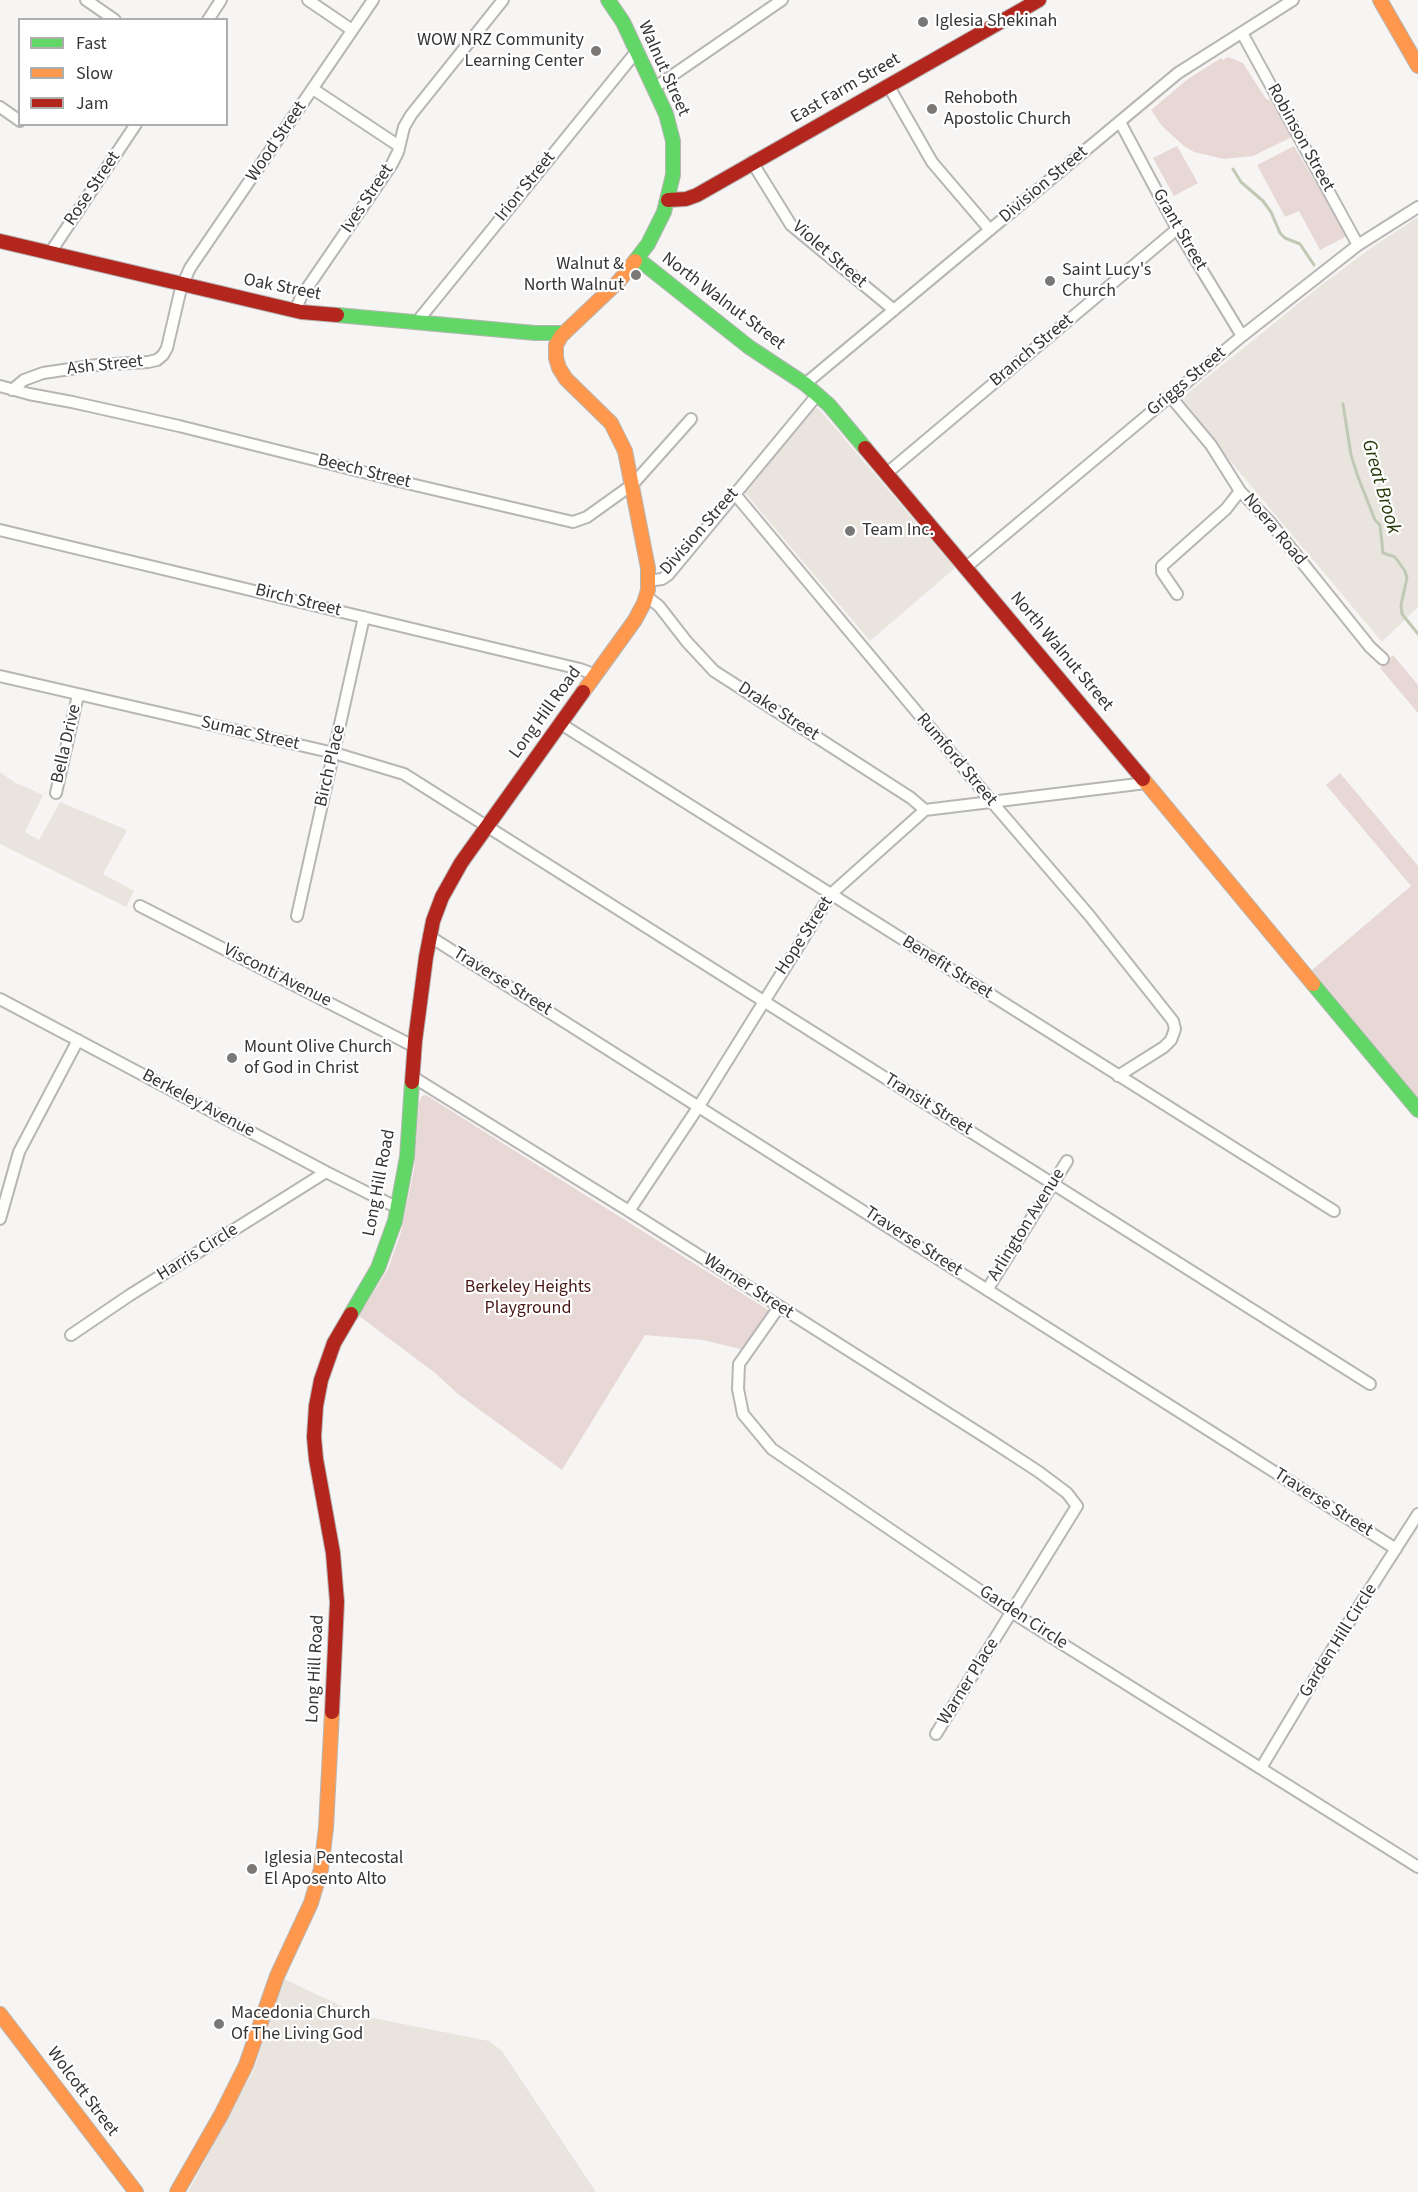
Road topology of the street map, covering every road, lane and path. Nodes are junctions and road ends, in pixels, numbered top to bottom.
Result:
1 (86, 0) edge
2 (221, 0) edge
3 (308, 0) edge
4 (373, 0) edge
5 (503, 0) edge
6 (608, 0) edge
7 (782, 0) edge
8 (1039, 0) edge
9 (1293, 0) edge
10 (1380, 0) edge
11 (112, 18) edge
12 (209, 18) edge
13 (352, 30) junction
14 (1242, 33) junction
15 (1412, 44) edge
16 (636, 52) junction
17 (1418, 66) edge
18 (888, 85) junction
19 (654, 88) junction
20 (313, 89) junction
21 (0, 107) edge
22 (18, 120) edge
23 (1120, 122) junction
24 (135, 126) edge
25 (399, 146) junction
26 (752, 162) junction
27 (668, 200) junction
28 (1418, 207) edge
29 (1177, 229) junction
30 (990, 230) junction
31 (0, 241) edge
32 (1358, 244) junction
33 (50, 253) junction
34 (638, 259) junction
35 (182, 285) junction
36 (894, 310) junction
37 (295, 311) junction
38 (416, 323) junction
39 (564, 333) junction
40 (1242, 336) junction
41 (806, 384) junction
42 (0, 386) edge
43 (12, 390) junction
44 (818, 394) junction
45 (1170, 396) junction
46 (691, 419) dead end
47 (886, 473) junction
48 (633, 484) junction
49 (1240, 490) junction
50 (734, 493) junction
51 (0, 530) edge
52 (965, 568) junction
53 (648, 581) junction
54 (1177, 594) dead end
55 (646, 596) junction
56 (364, 617) junction
57 (1383, 659) dead end
58 (596, 675) junction
59 (0, 676) edge
60 (78, 695) junction
61 (561, 724) junction
62 (334, 753) junction
63 (1146, 783) junction
64 (56, 793) dead end
65 (992, 802) junction
66 (925, 810) junction
67 (487, 826) junction
68 (831, 894) junction
69 (140, 906) dead end
70 (297, 916) dead end
71 (429, 936) junction
72 (0, 999) edge
73 (763, 1001) junction
74 (78, 1040) junction
75 (415, 1047) junction
76 (1118, 1076) junction
77 (413, 1077) junction
78 (699, 1106) junction
79 (1418, 1110) edge
80 (1067, 1161) dead end
81 (326, 1172) junction
82 (1053, 1184) junction
83 (398, 1208) junction
84 (629, 1211) junction
85 (1334, 1211) dead end
86 (0, 1219) edge
87 (987, 1290) junction
88 (779, 1307) junction
89 (71, 1335) dead end
90 (1370, 1384) dead end
91 (1077, 1506) joint
92 (1418, 1514) edge
93 (1396, 1549) junction
94 (1013, 1613) junction
95 (936, 1734) dead end
96 (1261, 1768) junction
97 (1418, 1867) edge
98 (0, 2014) edge
99 (136, 2192) edge
100 (177, 2192) edge

1 - 11 street
2 - 12 street
3 - 13 street
4 - 13 street, Wood Street
5 - 25 street, Ives Street
6 - 16 main road, Walnut Street
7 - 19 street
8 - 18 main road, East Farm Street
9 - 14 street, Division Street
10 - 15 main road
13 - 20 street, Wood Street
14 - 23 street, Division Street
14 - 32 street, Robinson Street
15 - 17 main road
16 - 19 main road, Walnut Street
16 - 38 street, Irion Street
18 - 26 main road, East Farm Street
18 - 30 street
19 - 27 main road, Walnut Street
20 - 25 street
20 - 35 street, Wood Street
21 - 22 street
23 - 29 street, Grant Street
23 - 30 street, Division Street
24 - 33 street, Rose Street
25 - 37 street, Ives Street
26 - 27 main road, East Farm Street
26 - 36 street, Violet Street
27 - 34 main road, Walnut Street
28 - 32 street, Griggs Street
29 - 40 street, Grant Street
29 - 47 street, Branch Street
30 - 36 street, Division Street
31 - 33 main road, Oak Street
32 - 40 street, Griggs Street
33 - 35 main road, Oak Street
34 - 39 main road, Walnut Street
34 - 41 main road, North Walnut Street
35 - 37 main road, Oak Street
35 - 43 street, Ash Street
36 - 41 street, Division Street
37 - 38 main road, Oak Street
38 - 39 main road, Oak Street
39 - 48 main road, Long Hill Road
40 - 45 street, Griggs Street
41 - 44 main road, North Walnut Street
42 - 43 street, Beech Street
43 - 48 street, Beech Street
44 - 47 main road, North Walnut Street
44 - 50 street, Division Street
45 - 49 street, Noera Road
45 - 52 street, Griggs Street
46 - 48 street, Beech Street
47 - 52 main road, North Walnut Street
48 - 53 main road, Long Hill Road
49 - 54 street
49 - 57 street, Noera Road
50 - 53 street, Division Street
50 - 65 street, Rumford Street
51 - 56 street, Birch Street
52 - 63 main road, North Walnut Street
53 - 55 main road, Long Hill Road
55 - 58 main road, Long Hill Road
55 - 66 street, Drake Street
56 - 58 street, Birch Street
56 - 62 street, Birch Place
58 - 61 main road, Long Hill Road
59 - 60 street, Sumac Street
60 - 62 street, Sumac Street
60 - 64 street, Bella Drive
61 - 67 main road, Long Hill Road
61 - 68 street, Benefit Street
62 - 67 street, Sumac Street
62 - 70 street, Birch Place
63 - 65 street
63 - 79 main road, North Walnut Street
65 - 66 street
65 - 76 street, Rumford Street
66 - 68 street, Hope Street
67 - 71 main road, Long Hill Road
67 - 73 street, Transit Street
68 - 73 street, Hope Street
68 - 76 street, Benefit Street
69 - 75 street, Visconti Avenue
71 - 75 main road, Long Hill Road
71 - 78 street, Traverse Street
72 - 74 street, Berkeley Avenue
73 - 78 street, Hope Street
73 - 82 street, Transit Street
74 - 81 street, Berkeley Avenue
74 - 86 street
75 - 77 main road, Long Hill Road
76 - 85 street, Benefit Street
77 - 83 main road, Long Hill Road
77 - 84 street, Warner Street
78 - 84 street, Hope Street
78 - 87 street, Traverse Street
80 - 82 street, Arlington Avenue
81 - 83 street, Berkeley Avenue
81 - 89 street, Harris Circle
82 - 87 street, Arlington Avenue
82 - 90 street, Transit Street
83 - 100 main road, Long Hill Road
84 - 88 street, Warner Street
87 - 93 street, Traverse Street
88 - 91 street, Warner Street
88 - 94 street, Garden Circle
91 - 94 street, Warner Place
92 - 93 street, Garden Hill Circle
93 - 96 street, Garden Hill Circle
94 - 95 street, Warner Place
94 - 96 street, Garden Circle
96 - 97 street, Garden Circle
98 - 99 main road, Wolcott Street

